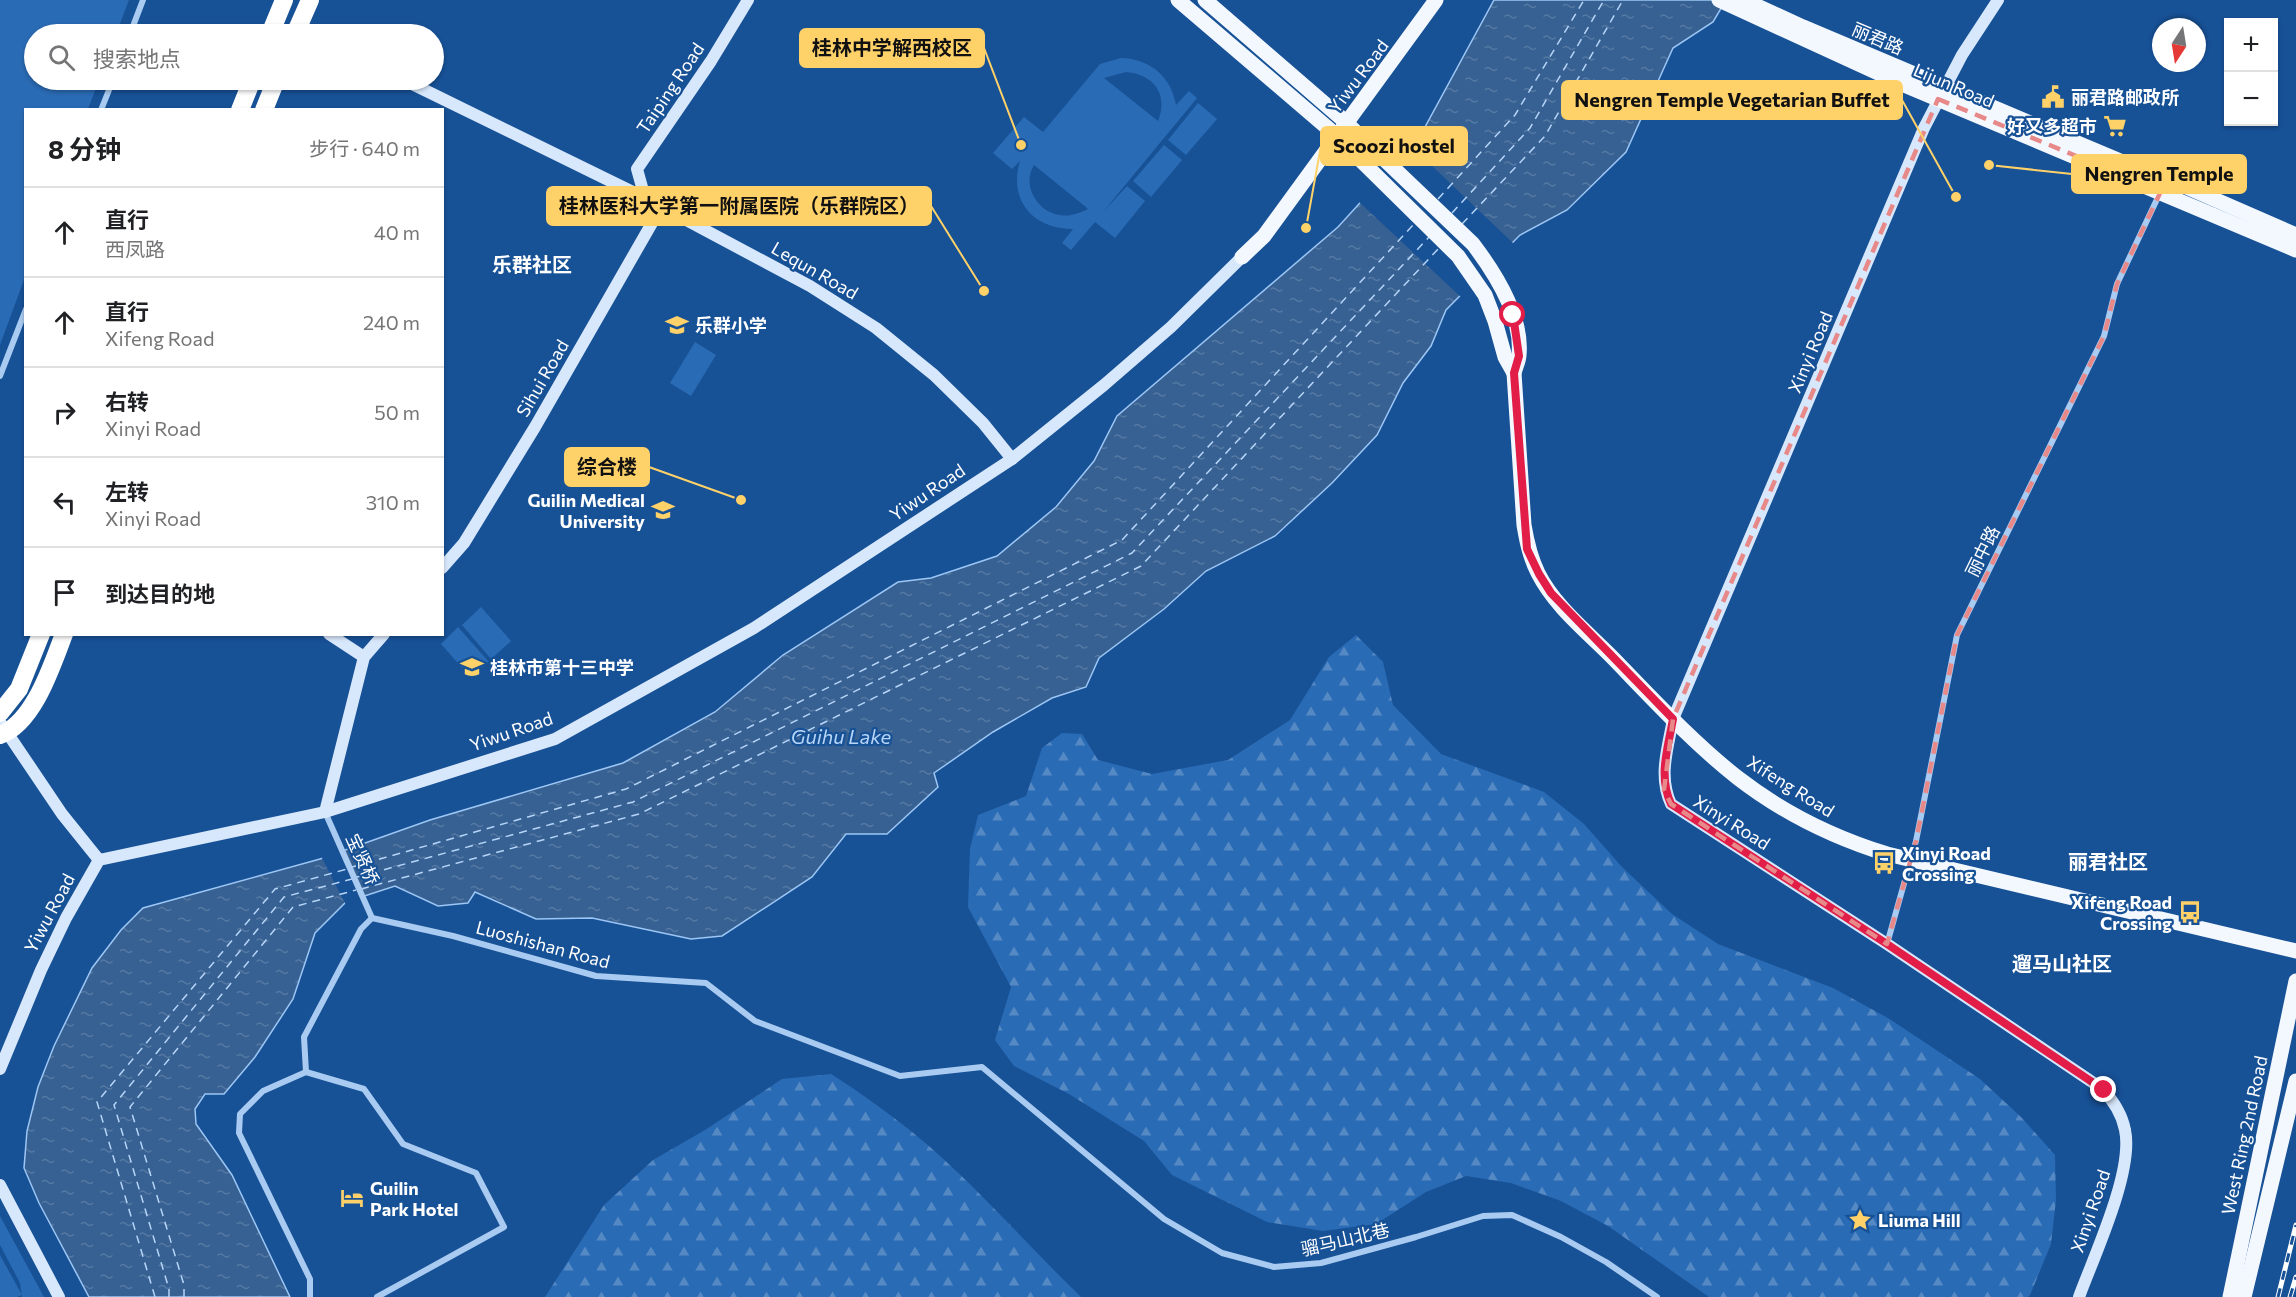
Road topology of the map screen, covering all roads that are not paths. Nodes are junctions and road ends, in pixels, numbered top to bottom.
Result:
1 (143, 0) edge
2 (284, 0) edge
3 (310, 0) edge
4 (748, 0) edge
5 (1178, 0) edge
6 (1205, 0) edge
7 (1425, 0) edge
8 (1436, 0) edge
9 (1998, 0) edge
10 (1732, 2) edge
11 (134, 24) edge
12 (274, 24) edge
13 (300, 24) edge
14 (109, 90) edge
15 (248, 90) edge
16 (272, 90) edge
17 (424, 90) edge
18 (1942, 93) junction
19 (102, 108) edge
20 (241, 108) edge
21 (265, 108) edge
22 (1343, 120) junction
23 (1333, 134) junction
24 (2161, 191) junction
25 (645, 198) junction
26 (2296, 235) edge
27 (2296, 250) edge
28 (1242, 257) joint
29 (24, 314) edge
30 (1514, 373) junction
31 (0, 376) edge
32 (1012, 459) junction
33 (444, 566) edge
34 (40, 636) edge
35 (63, 636) edge
36 (332, 636) edge
37 (382, 636) edge
38 (364, 657) junction
39 (0, 713) edge
40 (1673, 719) junction
41 (2, 730) edge
42 (326, 812) junction
43 (99, 860) junction
44 (1911, 860) junction
45 (372, 918) junction
46 (1887, 944) junction
47 (2296, 951) edge
48 (2296, 981) edge
49 (0, 1069) edge
50 (306, 1072) junction
51 (900, 1076) joint
52 (2296, 1082) edge
53 (0, 1185) edge
54 (59, 1297) edge
55 (310, 1297) edge
56 (377, 1297) edge
57 (1657, 1297) edge
58 (2079, 1297) edge
59 (2230, 1297) edge
60 (2244, 1297) edge

1 - 11 street
2 - 12 highway
3 - 13 highway
4 - 25 street, Taiping Road
5 - 23 main road
6 - 22 main road
7 - 22 main road, Yiwu Road
8 - 22 main road, Yiwu Road
9 - 18 street, Xinyi Road
10 - 18 main road, Lijun Road
14 - 19 street
15 - 20 highway
16 - 21 highway
17 - 25 street, Lequn Road
18 - 24 main road, Lijun Road
18 - 26 main road
18 - 40 street, Xinyi Road
22 - 23 main road, Yiwu Road
22 - 30 main road
23 - 28 main road, Yiwu Road
23 - 30 main road
24 - 27 main road, Lijun Road
24 - 44 street, 丽中路
25 - 32 street, Lequn Road
25 - 33 street, Sihui Road
28 - 32 street, Yiwu Road
29 - 31 street
30 - 40 main road, Xifeng Road
32 - 42 street, Yiwu Road
34 - 39 highway
35 - 41 highway
36 - 38 street
37 - 38 street
38 - 42 street
40 - 44 main road, Xifeng Road
40 - 46 street, Xinyi Road
41 - 43 street
42 - 43 street, Yiwu Road
42 - 45 street, 宝贤桥
43 - 49 street, Yiwu Road
44 - 46 street, 丽中路
44 - 47 main road, Xifeng Road
45 - 50 street
45 - 51 street, Luoshishan Road
46 - 58 street, Xinyi Road
48 - 59 main road, West Ring 2nd Road
50 - 55 street
50 - 56 street
51 - 57 street, 骝马山北巷
52 - 60 main road, West Ring 2nd Road
53 - 54 street

